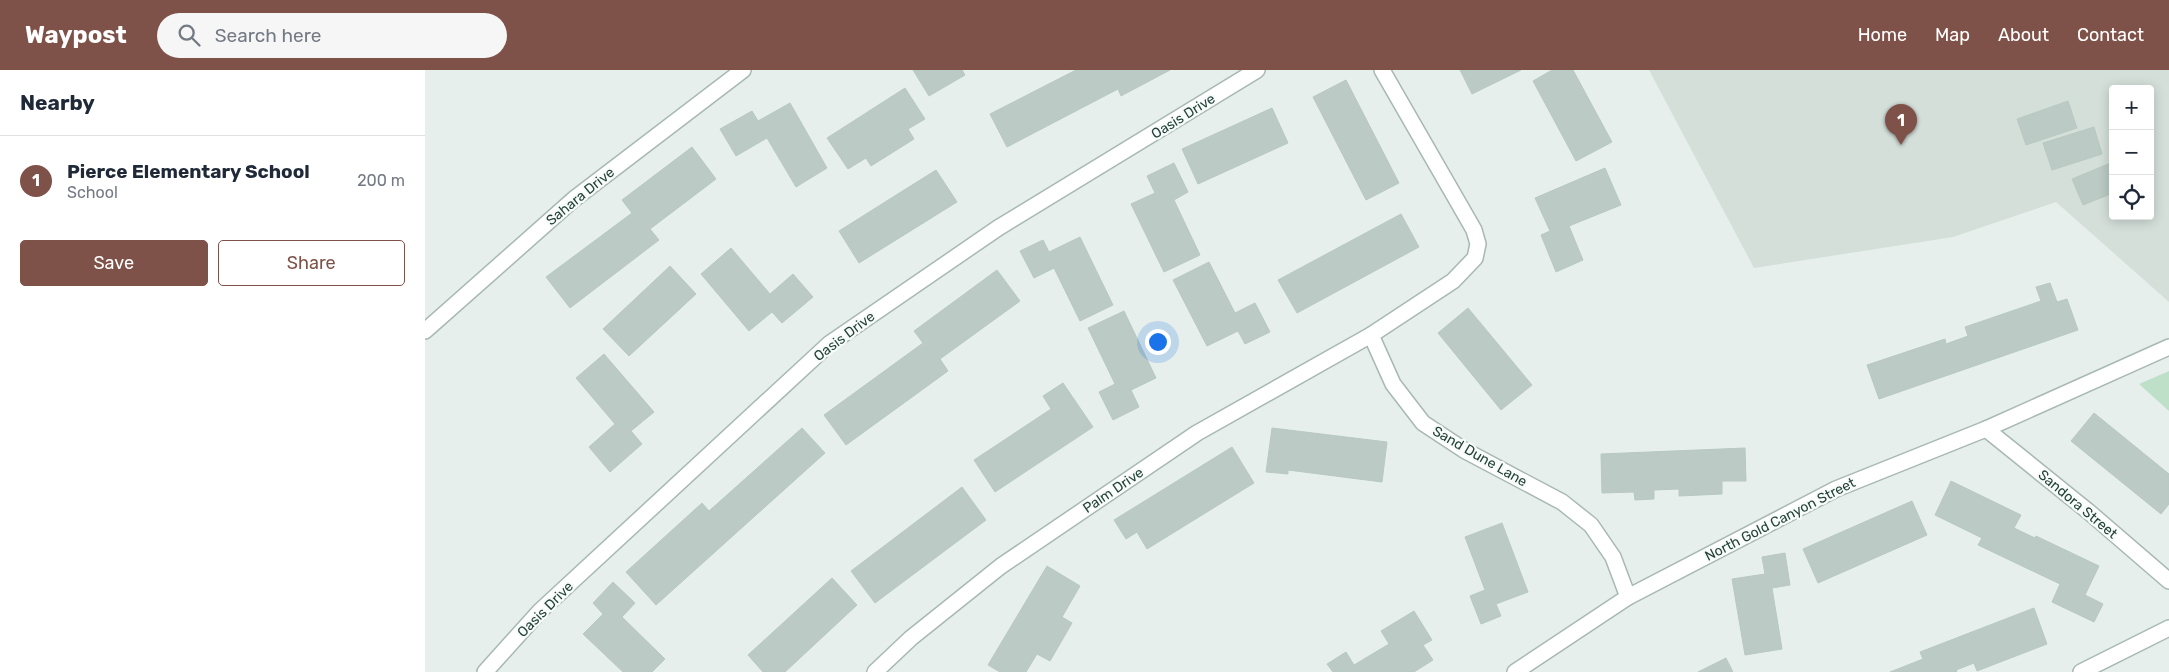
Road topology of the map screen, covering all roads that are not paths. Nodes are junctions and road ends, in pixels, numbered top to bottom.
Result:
1 (743, 70) edge
2 (1257, 70) edge
3 (1381, 70) edge
4 (425, 331) edge
5 (1371, 335) junction
6 (2169, 347) edge
7 (1986, 429) junction
8 (2169, 581) edge
9 (1628, 597) junction
10 (2169, 628) edge
11 (485, 672) edge
12 (875, 672) edge
13 (1515, 672) edge
14 (2081, 672) edge

1 - 4 street, Sahara Drive
2 - 11 street, Oasis Drive
3 - 5 street
5 - 9 street, Sand Dune Lane
5 - 12 street, Palm Drive
6 - 7 street, North Gold Canyon Street
7 - 8 street, Sandora Street
7 - 9 street, North Gold Canyon Street
9 - 13 street, North Gold Canyon Street
10 - 14 street

